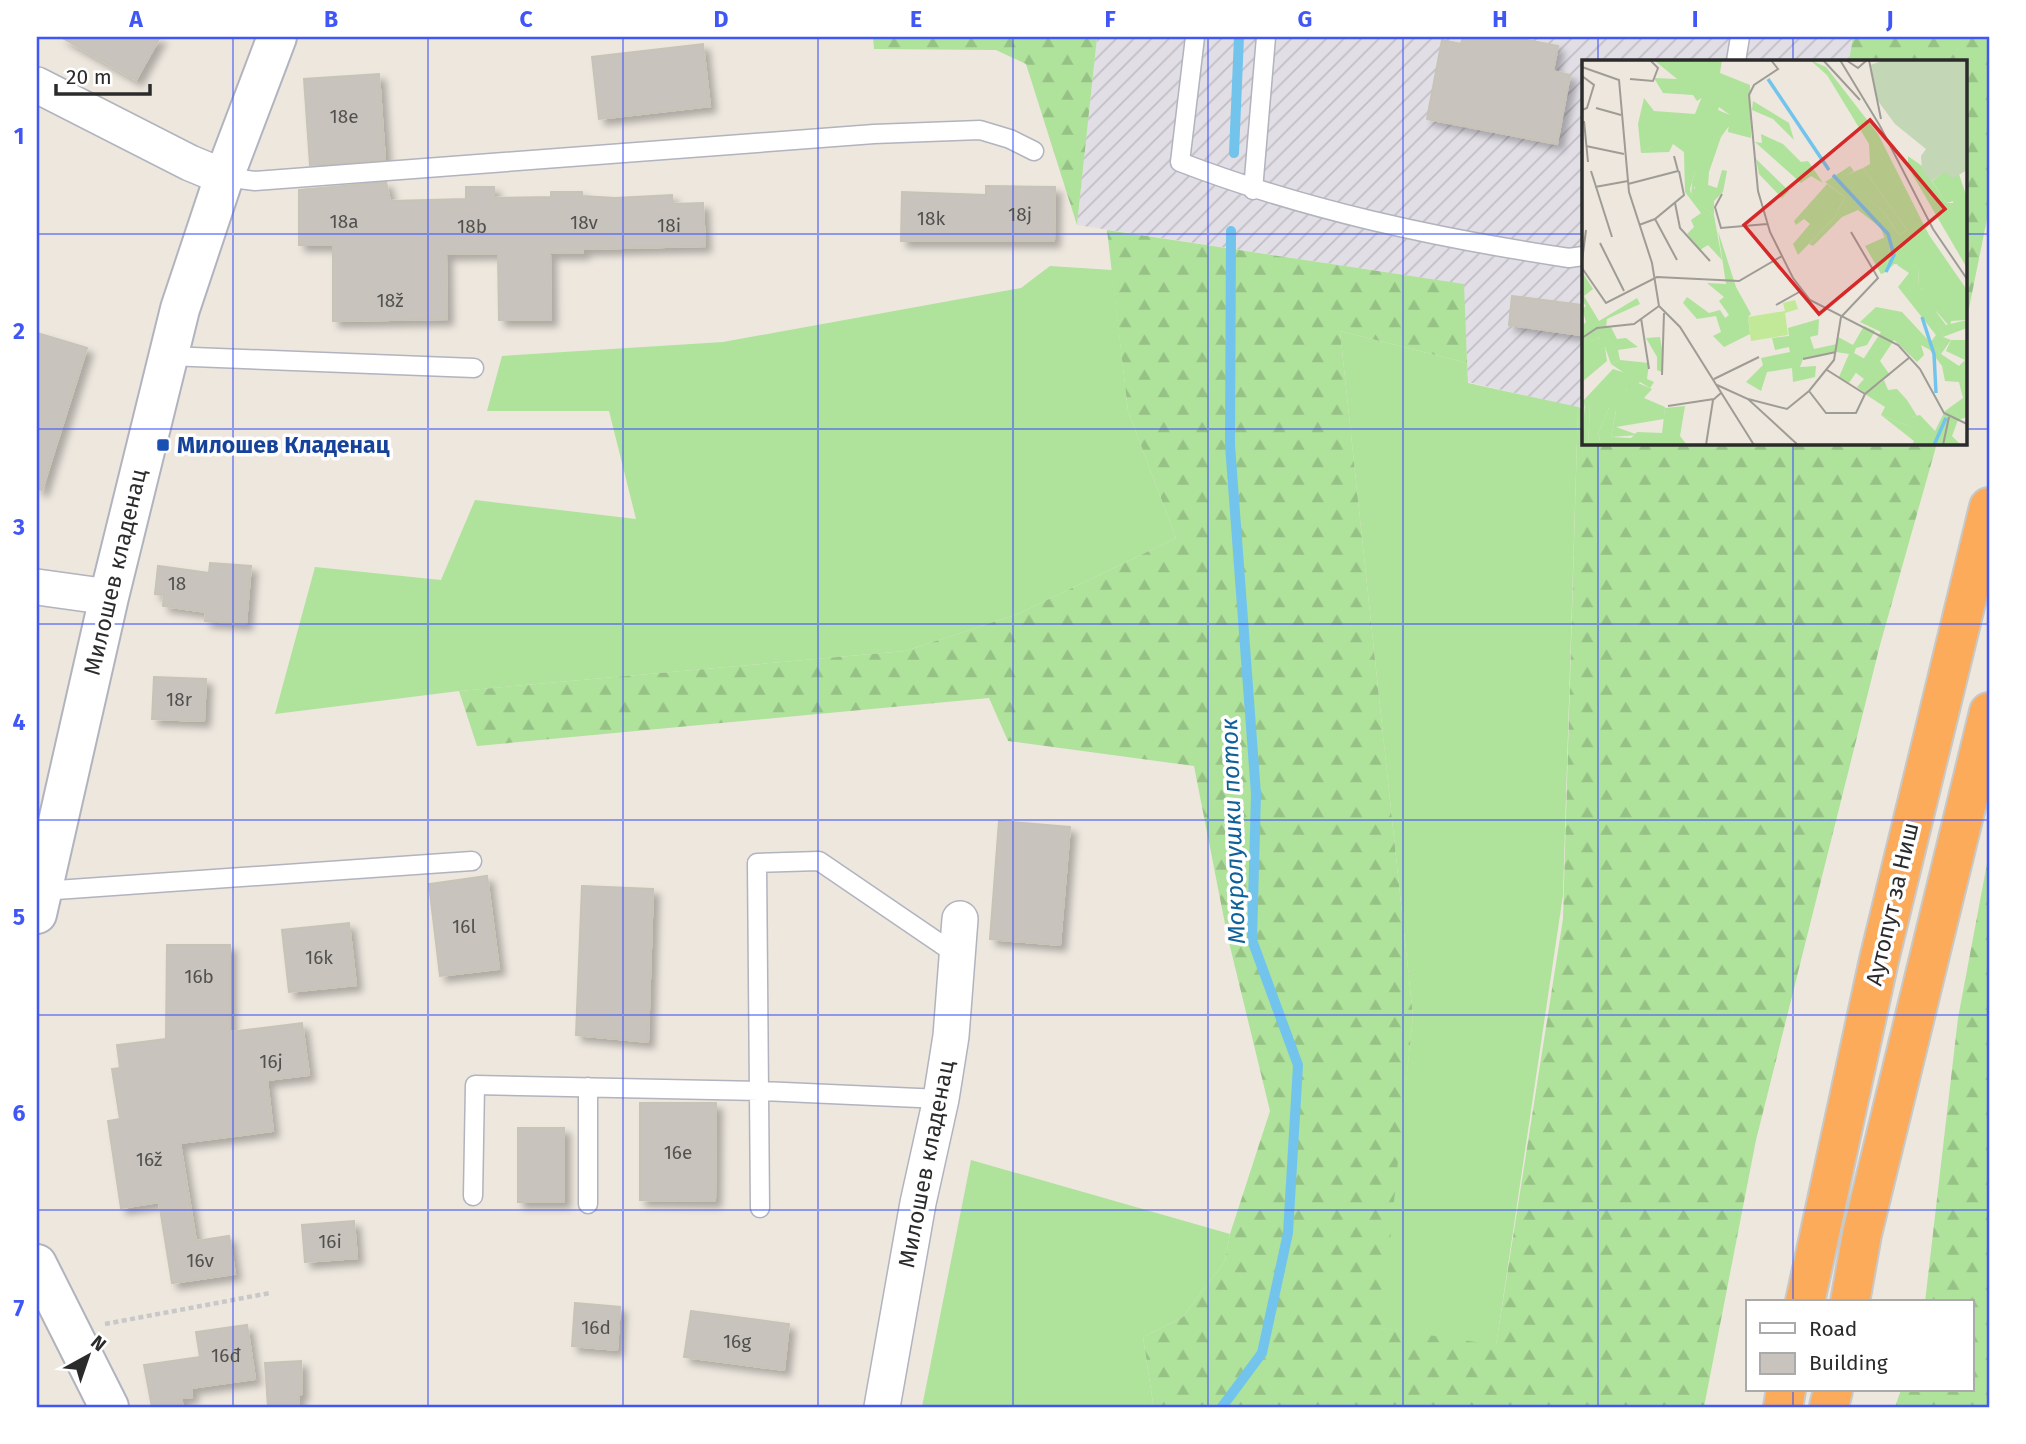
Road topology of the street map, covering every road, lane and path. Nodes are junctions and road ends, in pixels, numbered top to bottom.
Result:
1 (277, 37) edge
2 (1195, 37) edge
3 (1266, 37) edge
4 (1740, 37) edge
5 (1736, 60) edge
6 (37, 85) edge
7 (1034, 151) dead end
8 (224, 177) junction
9 (1253, 190) junction
10 (1582, 256) edge
11 (168, 356) junction
12 (474, 368) dead end
13 (1989, 507) edge
14 (37, 587) edge
15 (109, 597) junction
16 (1989, 712) edge
17 (472, 861) dead end
18 (39, 902) edge
19 (960, 919) dead end
20 (957, 955) junction
21 (588, 1087) junction
22 (760, 1091) junction
23 (941, 1099) junction
24 (473, 1196) dead end
25 (588, 1205) dead end
26 (760, 1208) dead end
27 (37, 1264) edge
28 (270, 1293) dead end
29 (1805, 1300) edge
30 (1850, 1300) edge
31 (69, 1331) junction
32 (109, 1407) edge
33 (882, 1407) edge

1 - 8 street, Милошев кладенац
2 - 9 lane
3 - 9 lane
4 - 5 lane
6 - 8 street
7 - 8 lane
8 - 11 street, Милошев кладенац
9 - 10 lane
11 - 12 lane
11 - 15 street, Милошев кладенац
13 - 29 highway, Аутопут за Ниш
14 - 15 street
15 - 18 street, Милошев кладенац
16 - 30 highway
17 - 18 lane
19 - 20 street, Милошев кладенац
20 - 22 lane
20 - 23 street, Милошев кладенац
21 - 22 lane
21 - 24 lane
21 - 25 lane
22 - 23 lane
22 - 26 lane
23 - 33 street, Милошев кладенац
27 - 31 street
28 - 31 path
31 - 32 street

